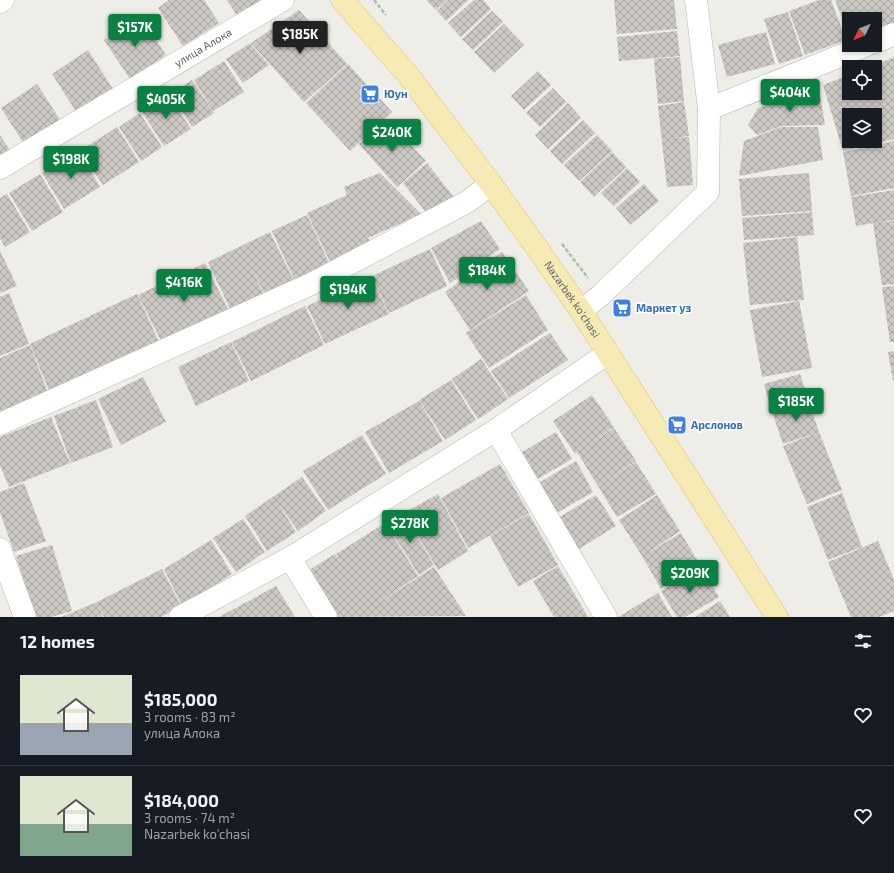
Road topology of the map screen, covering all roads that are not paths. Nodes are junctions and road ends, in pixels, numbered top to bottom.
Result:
1 (3, 0) edge
2 (283, 0) edge
3 (342, 0) edge
4 (696, 0) edge
5 (0, 2) edge
6 (894, 34) edge
7 (882, 39) edge
8 (849, 52) edge
9 (709, 108) junction
10 (0, 168) edge
11 (491, 184) junction
12 (581, 311) junction
13 (608, 353) junction
14 (0, 424) edge
15 (496, 430) junction
16 (0, 550) edge
17 (290, 558) junction
18 (25, 617) edge
19 (180, 617) edge
20 (326, 617) edge
21 (606, 617) edge
22 (777, 617) edge

1 - 5 street
2 - 10 street, улица Алока
3 - 11 main road, Nazarbek ko'chasi
4 - 9 street
6 - 7 street
8 - 9 street
9 - 12 street
11 - 12 main road, Nazarbek ko'chasi
11 - 14 street
12 - 13 main road, Nazarbek ko'chasi
13 - 15 street
13 - 22 main road, Nazarbek ko'chasi
15 - 17 street
15 - 21 street
16 - 18 street
17 - 19 street
17 - 20 street

